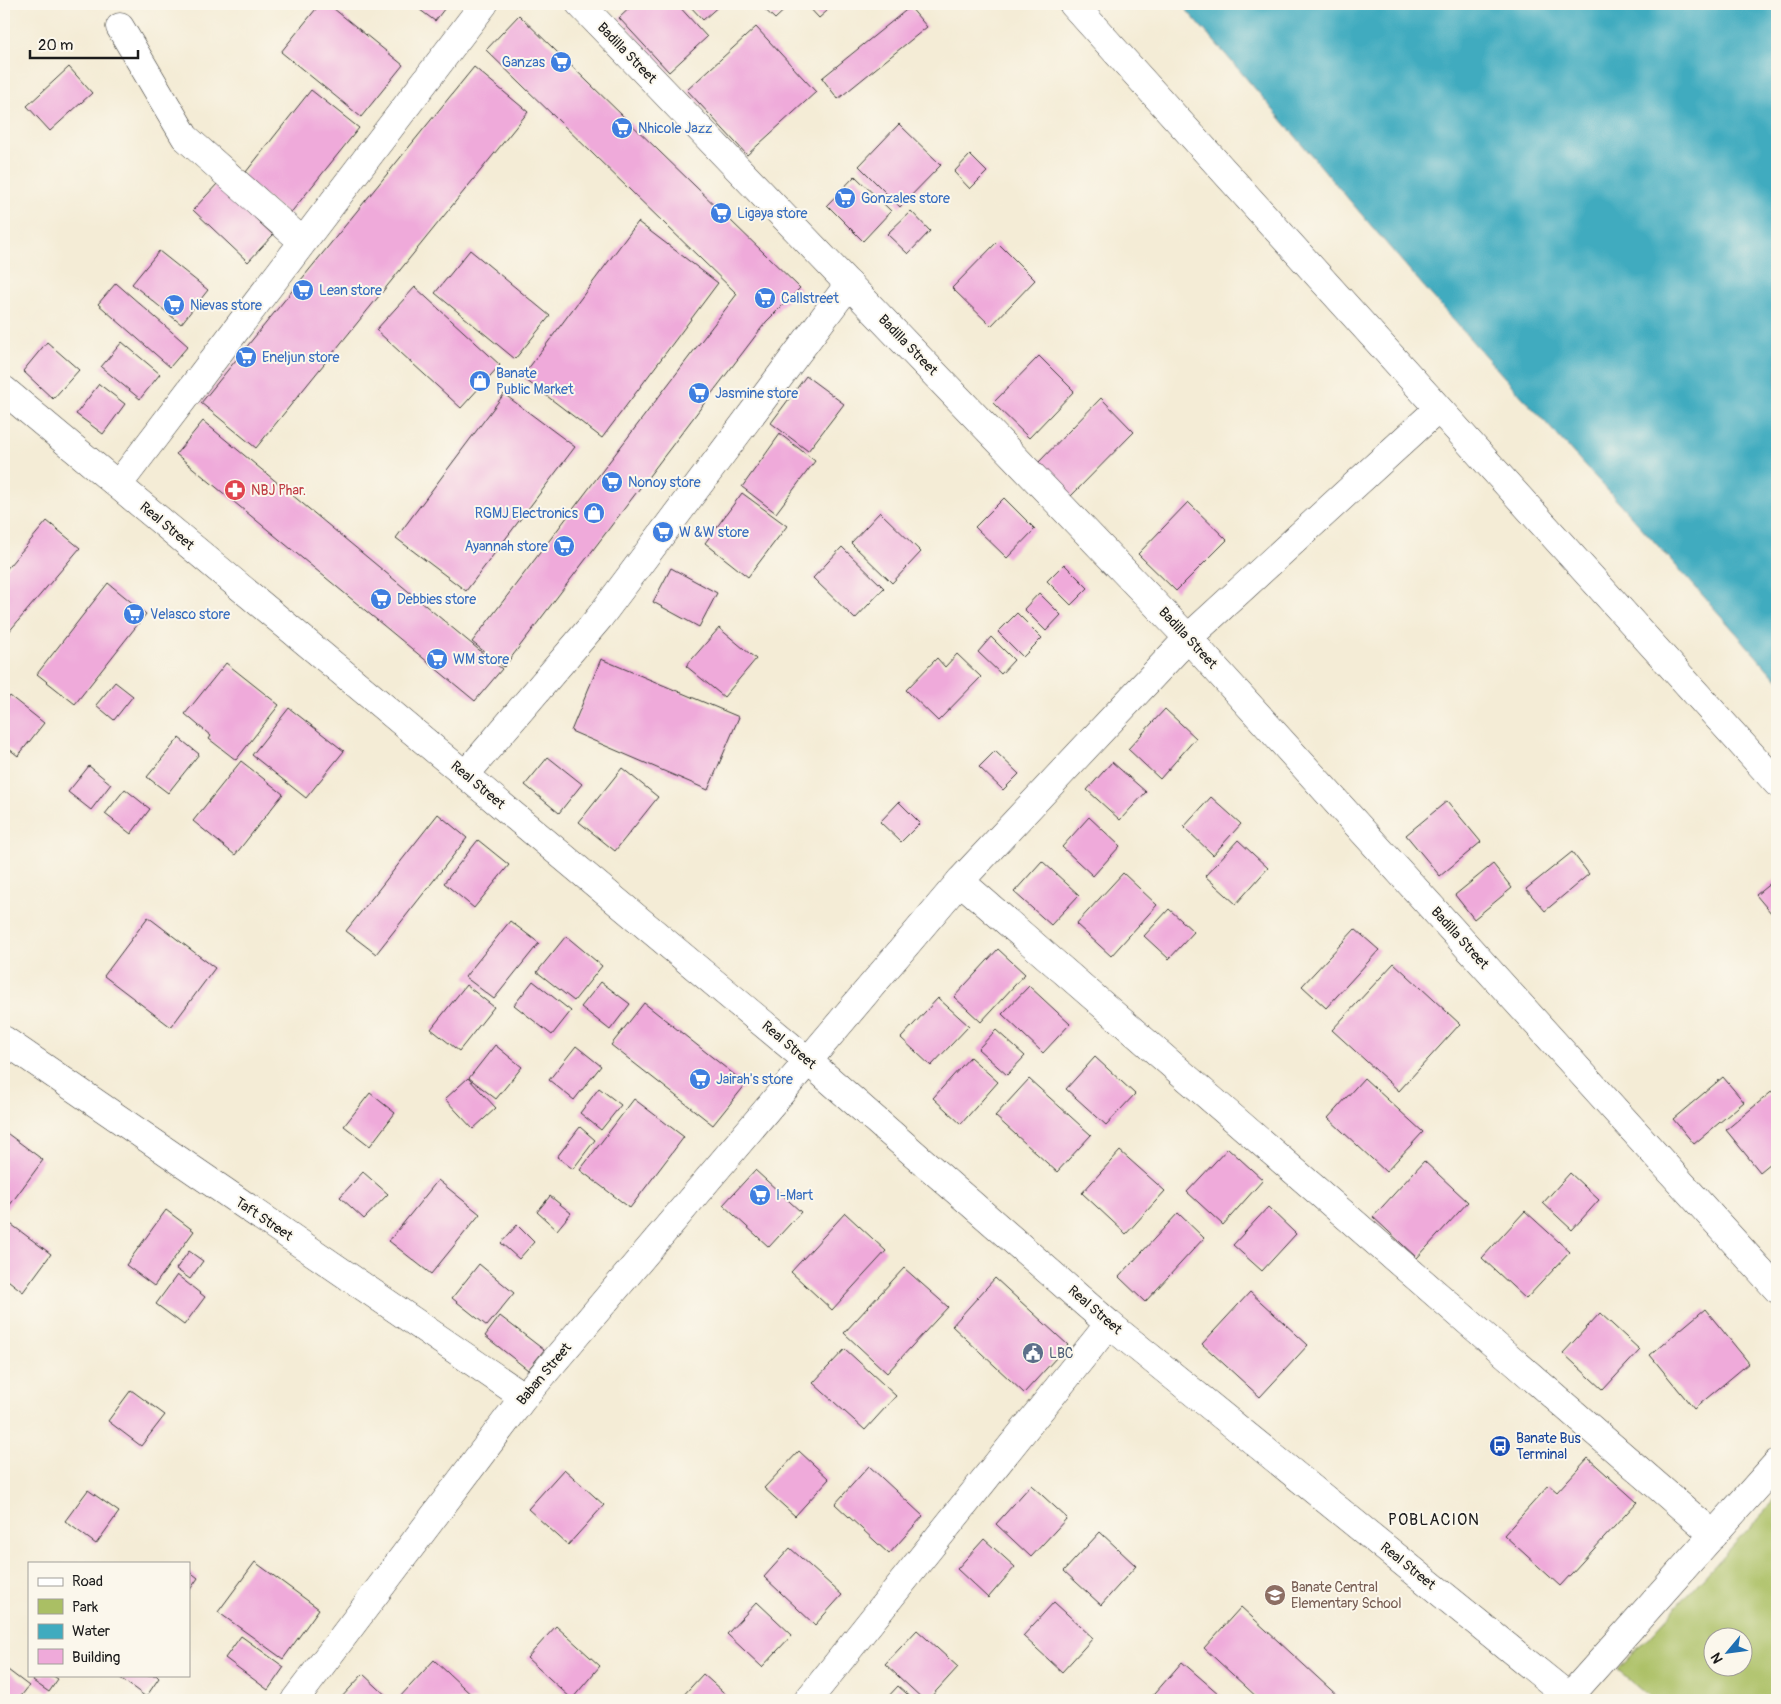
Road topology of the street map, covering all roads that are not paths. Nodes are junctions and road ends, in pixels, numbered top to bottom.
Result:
1 (484, 4) edge
2 (580, 4) edge
3 (1072, 4) edge
4 (120, 27) dead end
5 (302, 241) junction
6 (849, 284) junction
7 (4, 390) edge
8 (1438, 409) junction
9 (118, 485) junction
10 (1188, 638) junction
11 (465, 775) junction
12 (1777, 783) edge
13 (960, 881) junction
14 (4, 1040) edge
15 (808, 1061) junction
16 (1777, 1290) edge
17 (1109, 1324) junction
18 (524, 1398) junction
19 (1777, 1463) edge
20 (1714, 1535) junction
21 (1571, 1699) edge
22 (295, 1700) edge
23 (808, 1700) edge

1 - 5 street
2 - 6 street, Badilla Street
3 - 8 street
4 - 5 street
5 - 9 street
6 - 10 street, Badilla Street
6 - 11 street
7 - 9 street, Real Street
8 - 10 street, Baban Street
8 - 12 street
9 - 11 street, Real Street
10 - 13 street, Baban Street
10 - 16 street, Badilla Street
11 - 15 street, Real Street
13 - 15 street, Baban Street
13 - 20 street
14 - 18 street, Taft Street
15 - 17 street, Real Street
15 - 18 street, Baban Street
17 - 21 street, Real Street
17 - 23 street
18 - 22 street, Baban Street
19 - 20 street
20 - 21 street

